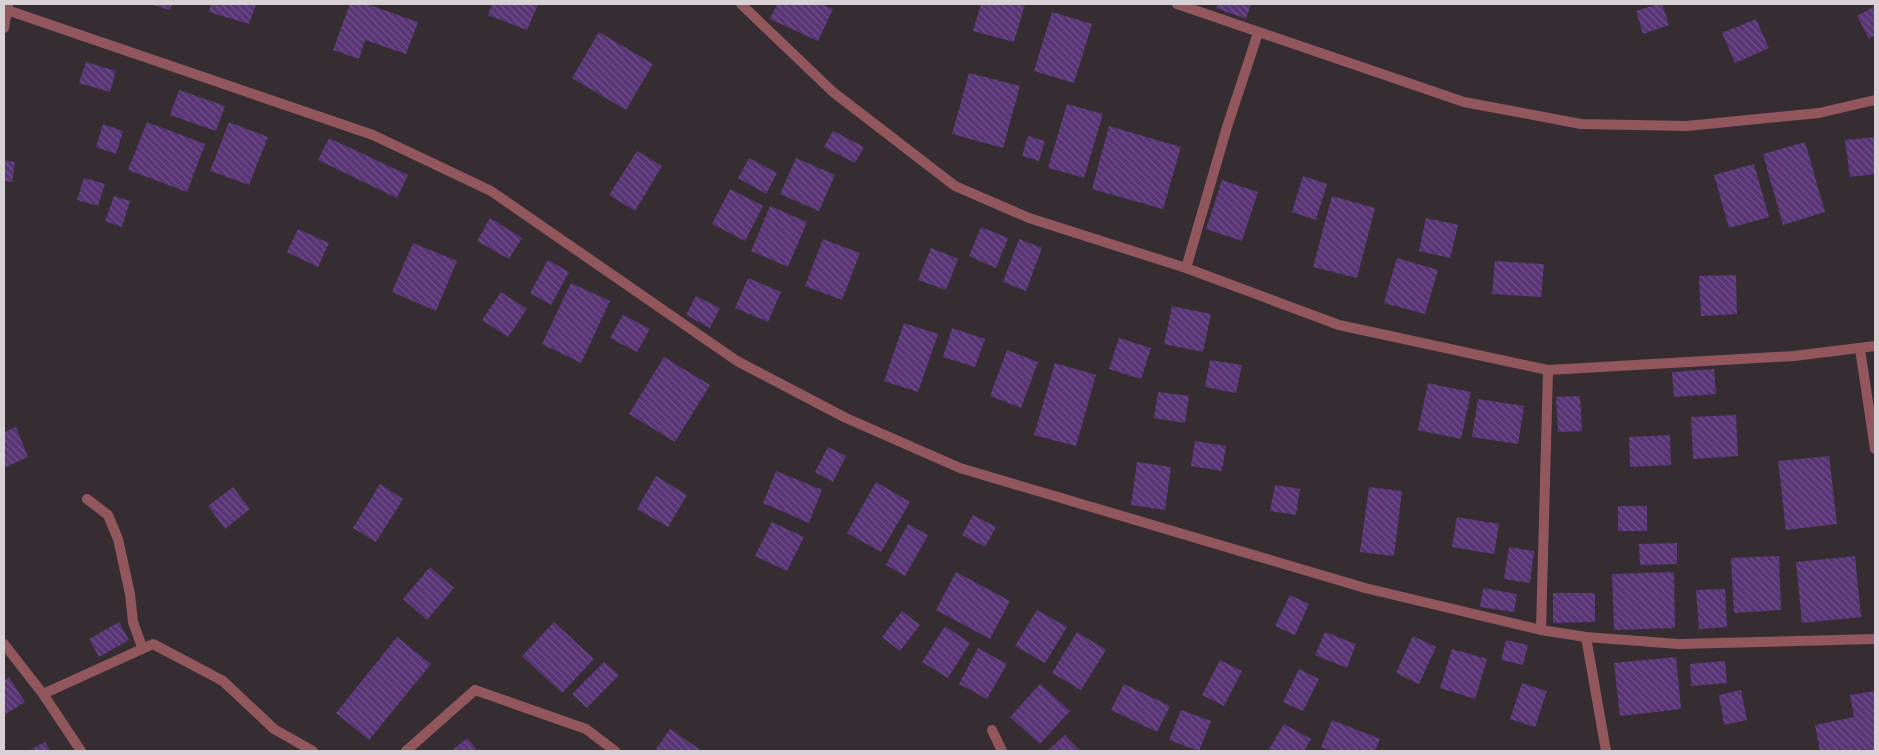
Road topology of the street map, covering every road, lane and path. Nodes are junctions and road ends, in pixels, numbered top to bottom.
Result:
1 (741, 4) edge
2 (1177, 4) edge
3 (8, 7) edge
4 (4, 28) edge
5 (1258, 33) junction
6 (1875, 100) edge
7 (1186, 268) junction
8 (1875, 346) edge
9 (1860, 350) junction
10 (1548, 370) junction
11 (1875, 449) edge
12 (88, 499) dead end
13 (1541, 630) junction
14 (1586, 637) junction
15 (1875, 640) edge
16 (4, 644) edge
17 (142, 648) junction
18 (43, 694) junction
19 (992, 730) dead end
20 (81, 751) edge
21 (313, 751) edge
22 (406, 751) edge
23 (615, 751) edge
24 (1002, 751) edge
25 (1606, 751) edge

1 - 7 street
2 - 5 street
3 - 4 street
3 - 13 street
5 - 6 street
5 - 7 street
7 - 10 street
8 - 9 street
9 - 10 street
9 - 11 street
10 - 13 street
12 - 17 street
13 - 14 street
14 - 15 street
14 - 25 street
16 - 18 street
17 - 18 street
17 - 21 street
18 - 20 street
19 - 24 street
22 - 23 street

